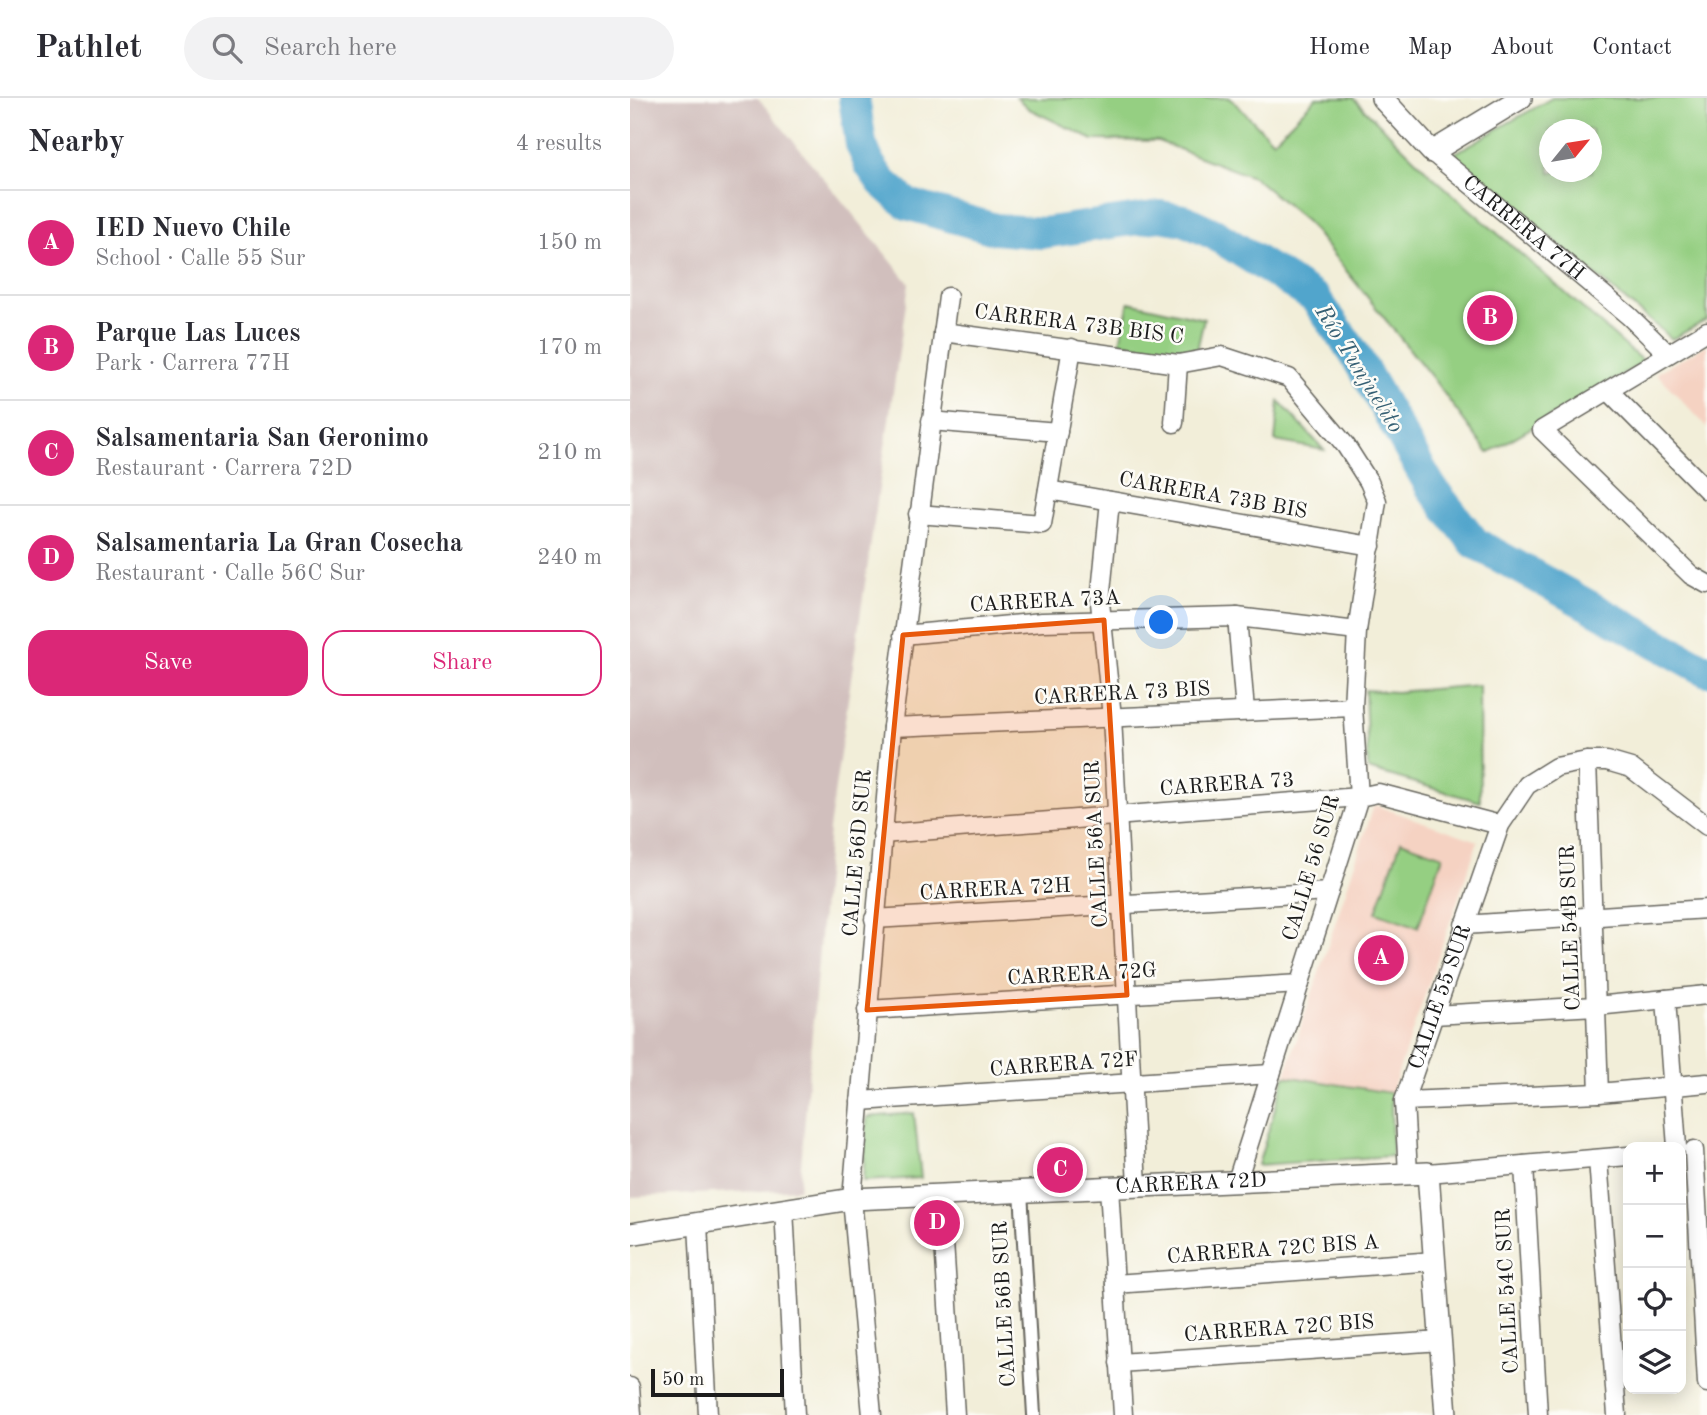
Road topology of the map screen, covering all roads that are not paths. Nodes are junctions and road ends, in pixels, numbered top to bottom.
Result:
1 (1382, 98) edge
2 (1521, 98) edge
3 (1432, 152) junction
4 (948, 297) dead end
5 (1707, 331) edge
6 (943, 332) junction
7 (1072, 348) junction
8 (1668, 355) junction
9 (1178, 364) junction
10 (1289, 378) joint
11 (1609, 391) junction
12 (931, 421) junction
13 (1174, 424) dead end
14 (1058, 432) junction
15 (1048, 490) junction
16 (1707, 491) edge
17 (1110, 501) junction
18 (918, 514) junction
19 (1371, 547) junction
20 (1707, 584) edge
21 (1237, 617) junction
22 (1104, 620) junction
23 (1357, 631) junction
24 (903, 635) junction
25 (1353, 706) junction
26 (1245, 711) junction
27 (1112, 718) junction
28 (892, 727) junction
29 (1587, 761) junction
30 (1359, 797) junction
31 (1118, 816) junction
32 (1500, 825) junction
33 (1707, 826) edge
34 (882, 834) junction
35 (1329, 892) junction
36 (1123, 905) junction
37 (1707, 909) edge
38 (1593, 916) junction
39 (874, 919) junction
40 (1464, 925) junction
41 (1300, 984) junction
42 (1128, 995) junction
43 (1707, 995) edge
44 (1666, 999) junction
45 (1596, 1006) junction
46 (867, 1010) junction
47 (1433, 1015) junction
48 (1271, 1074) junction
49 (1133, 1083) junction
50 (1707, 1083) edge
51 (1673, 1086) junction
52 (1599, 1093) junction
53 (860, 1101) junction
54 (1404, 1101) junction
55 (1690, 1149) edge
56 (1623, 1156) edge
57 (1598, 1158) junction
58 (1524, 1165) junction
59 (1418, 1173) junction
60 (1237, 1181) junction
61 (1137, 1186) junction
62 (1109, 1187) junction
63 (1021, 1191) junction
64 (941, 1195) junction
65 (852, 1199) junction
66 (784, 1209) junction
67 (698, 1224) junction
68 (630, 1234) edge
69 (1703, 1250) edge
70 (1435, 1262) junction
71 (1115, 1284) junction
72 (1705, 1327) edge
73 (1441, 1341) junction
74 (1119, 1363) junction
75 (1707, 1383) edge
76 (630, 1387) edge
77 (632, 1415) edge
78 (708, 1415) edge
79 (795, 1415) edge
80 (872, 1415) edge
81 (955, 1415) edge
82 (1034, 1415) edge
83 (1123, 1415) edge
84 (1446, 1415) edge
85 (1538, 1415) edge
86 (1617, 1415) edge

1 - 3 street, CARRERA 77H
2 - 3 street
3 - 8 street, CARRERA 77H
4 - 6 street, CALLE 56D SUR
5 - 8 street
6 - 7 street, CARRERA 73B BIS C
6 - 12 street, CALLE 56D SUR
7 - 9 street, CARRERA 73B BIS C
7 - 14 street
8 - 11 street
9 - 10 street, CARRERA 73B BIS C
9 - 13 street
10 - 19 street, CALLE 56 SUR
11 - 16 street
11 - 20 street
12 - 14 street
12 - 18 street, CALLE 56D SUR
14 - 15 street
15 - 17 street, CARRERA 73B BIS
15 - 18 street
17 - 19 street, CARRERA 73B BIS
17 - 22 street, CALLE 56A SUR
18 - 24 street, CALLE 56D SUR
19 - 23 street, CALLE 56 SUR
21 - 22 street, CARRERA 73A
21 - 23 street, CARRERA 73A
21 - 26 street
22 - 24 street, CARRERA 73A
22 - 27 street, CALLE 56A SUR
23 - 25 street, CALLE 56 SUR
24 - 28 street, CALLE 56D SUR
25 - 26 street, CARRERA 73 BIS
25 - 30 street, CALLE 56 SUR
26 - 27 street, CARRERA 73 BIS
27 - 28 street, CARRERA 73 BIS
27 - 31 street, CALLE 56A SUR
28 - 34 street, CALLE 56D SUR
29 - 32 street
29 - 33 street
29 - 38 street, CALLE 54B SUR
30 - 31 street, CARRERA 73
30 - 32 street, CARRERA 73
30 - 35 street, CALLE 56 SUR
31 - 34 street, CARRERA 73
31 - 36 street, CALLE 56A SUR
32 - 40 street, CALLE 55 SUR
34 - 39 street, CALLE 56D SUR
35 - 36 street, CARRERA 72H
35 - 41 street, CALLE 56 SUR
36 - 39 street, CARRERA 72H
36 - 42 street, CALLE 56A SUR
37 - 38 street
38 - 40 street
38 - 45 street, CALLE 54B SUR
39 - 46 street, CALLE 56D SUR
40 - 47 street, CALLE 55 SUR
41 - 42 street, CARRERA 72G
41 - 48 street, CALLE 56 SUR
42 - 46 street, CARRERA 72G
42 - 49 street, CALLE 56A SUR
43 - 44 street
44 - 45 street
44 - 51 street
45 - 47 street
45 - 52 street, CALLE 54B SUR
46 - 53 street, CALLE 56D SUR
47 - 54 street, CALLE 55 SUR
48 - 49 street, CARRERA 72F
48 - 60 street, CALLE 56 SUR
49 - 53 street, CARRERA 72F
49 - 61 street, CALLE 56A SUR
50 - 51 street
51 - 52 street
51 - 55 street
52 - 54 street
53 - 65 street, CALLE 56D SUR
54 - 59 street, CALLE 55 SUR
55 - 69 street
56 - 57 street, CARRERA 72D
57 - 58 street, CARRERA 72D
57 - 86 street
58 - 59 street, CARRERA 72D
58 - 85 street, CALLE 54C SUR
59 - 60 street, CARRERA 72D
59 - 70 street, CALLE 55 SUR
60 - 61 street, CARRERA 72D
61 - 62 street, CARRERA 72D
62 - 63 street, CARRERA 72D
62 - 71 street
63 - 64 street, CARRERA 72D
63 - 82 street, CALLE 56B SUR
64 - 65 street, CARRERA 72D
64 - 81 street
65 - 66 street, CARRERA 72D
65 - 80 street, CALLE 56D SUR
66 - 67 street, CARRERA 72D
66 - 79 street
67 - 68 street, CARRERA 72D
67 - 78 street
69 - 72 street
70 - 71 street, CARRERA 72C BIS A
70 - 73 street, CALLE 55 SUR
71 - 74 street
72 - 75 street
73 - 74 street, CARRERA 72C BIS
73 - 84 street, CALLE 55 SUR
74 - 83 street
76 - 77 street

